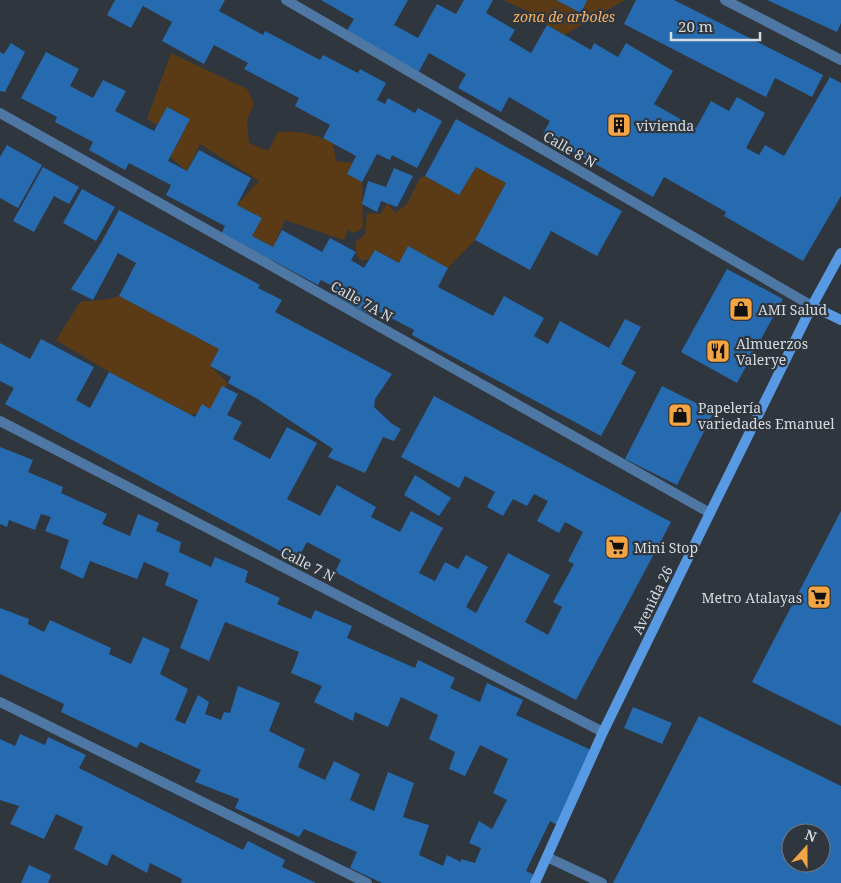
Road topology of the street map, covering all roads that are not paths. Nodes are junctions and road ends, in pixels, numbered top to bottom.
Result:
1 (286, 0) edge
2 (725, 0) edge
3 (841, 60) edge
4 (0, 113) edge
5 (841, 253) edge
6 (812, 306) junction
7 (841, 320) edge
8 (0, 421) edge
9 (710, 513) junction
10 (0, 702) edge
11 (603, 732) junction
12 (547, 857) junction
13 (366, 883) edge
14 (535, 883) edge
15 (602, 883) edge

1 - 6 street, Calle 8 N
2 - 3 street
4 - 9 street, Calle 7A N
5 - 6 street, Avenida 26
6 - 7 street, Calle 8 N
6 - 9 street, Avenida 26
8 - 11 street, Calle 7 N
9 - 11 street, Avenida 26
10 - 13 street
11 - 12 street, Avenida 26
12 - 14 street, Avenida 26
12 - 15 street

